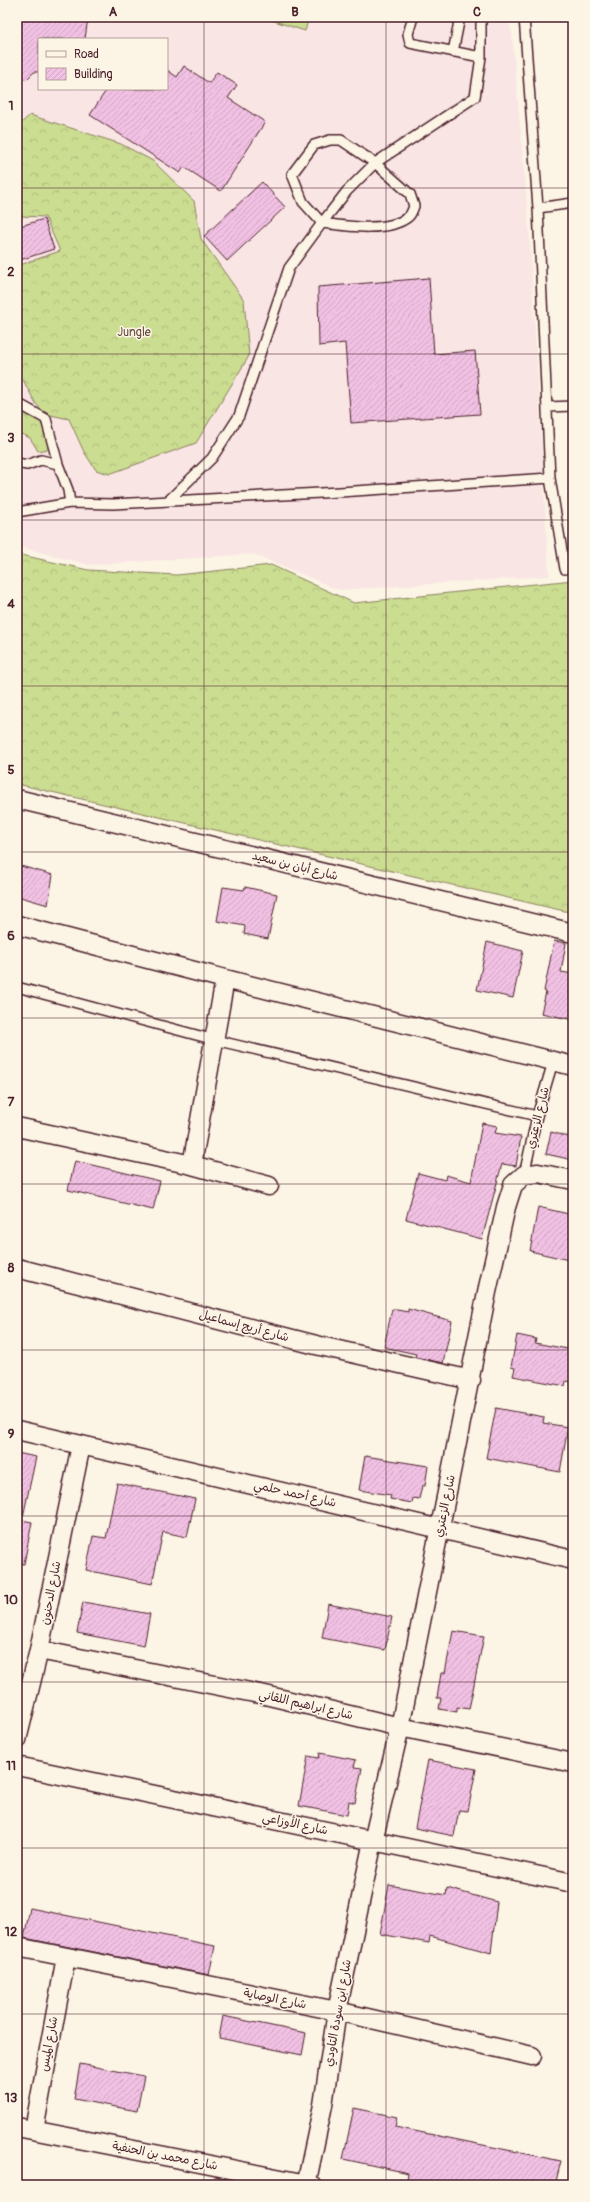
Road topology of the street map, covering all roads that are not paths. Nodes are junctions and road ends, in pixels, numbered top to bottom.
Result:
1 (413, 17) edge
2 (460, 17) edge
3 (481, 17) edge
4 (524, 17) edge
5 (453, 52) junction
6 (481, 57) junction
7 (375, 163) junction
8 (573, 203) edge
9 (538, 208) junction
10 (322, 223) junction
11 (17, 402) edge
12 (573, 406) edge
13 (548, 408) junction
14 (17, 463) edge
15 (58, 464) junction
16 (550, 478) junction
17 (168, 500) junction
18 (70, 503) junction
19 (17, 512) edge
20 (565, 569) dead end
21 (17, 799) edge
22 (17, 925) edge
23 (573, 933) edge
24 (225, 979) junction
25 (17, 987) edge
26 (215, 1040) junction
27 (553, 1062) junction
28 (573, 1066) edge
29 (537, 1116) junction
30 (17, 1127) edge
31 (192, 1165) junction
32 (524, 1175) junction
33 (573, 1180) edge
34 (269, 1186) dead end
35 (17, 1268) edge
36 (471, 1380) junction
37 (17, 1430) edge
38 (81, 1445) junction
39 (441, 1528) junction
40 (573, 1560) edge
41 (39, 1650) junction
42 (400, 1727) junction
43 (17, 1740) edge
44 (573, 1763) edge
45 (17, 1766) edge
46 (373, 1841) junction
47 (573, 1883) edge
48 (17, 1947) edge
49 (66, 1957) junction
50 (337, 2011) junction
51 (532, 2056) dead end
52 (26, 2129) edge
53 (308, 2185) edge

1 - 5 lane
2 - 5 lane
3 - 6 lane
4 - 9 lane
5 - 6 lane
6 - 7 lane
7 - 10 lane
7 - 10 lane
7 - 10 lane
8 - 9 lane
9 - 13 lane
10 - 17 lane
11 - 15 lane
12 - 13 lane
13 - 16 lane
14 - 15 lane
15 - 18 lane
16 - 17 lane
16 - 20 lane
17 - 18 lane
18 - 19 lane
21 - 23 street, شارع أبان بن سعيد
22 - 24 street
24 - 26 street
24 - 27 street
25 - 26 lane
26 - 29 lane
26 - 31 street
27 - 28 street
27 - 29 lane, شارع الزعتري
29 - 32 lane, شارع الزعتري
30 - 31 street
31 - 34 street
32 - 33 street
32 - 36 street, شارع الزعتري
35 - 36 street, شارع أريج إسماعيل
36 - 39 street, شارع الزعتري
37 - 38 street, شارع أحمد حلمي
38 - 39 street, شارع أحمد حلمي
38 - 41 street, شارع الدحنون
39 - 40 street, شارع أحمد حلمي
39 - 42 street, شارع الزعتري
41 - 42 street, شارع ابراهيم اللقاني
41 - 43 street, شارع الدحنون
42 - 44 street, شارع ابراهيم اللقاني
42 - 46 street, شارع الزعتري
45 - 46 street, شارع الأوزاعي
46 - 47 street, شارع الأوزاعي
46 - 50 street, شارع ابن سودة التاودي
48 - 49 street, شارع الوصاية
49 - 50 street, شارع الوصاية
49 - 52 street, شارع الميس
50 - 51 street, شارع الوصاية
50 - 53 street, شارع ابن سودة التاودي
52 - 53 street, شارع محمد بن الحنفية

